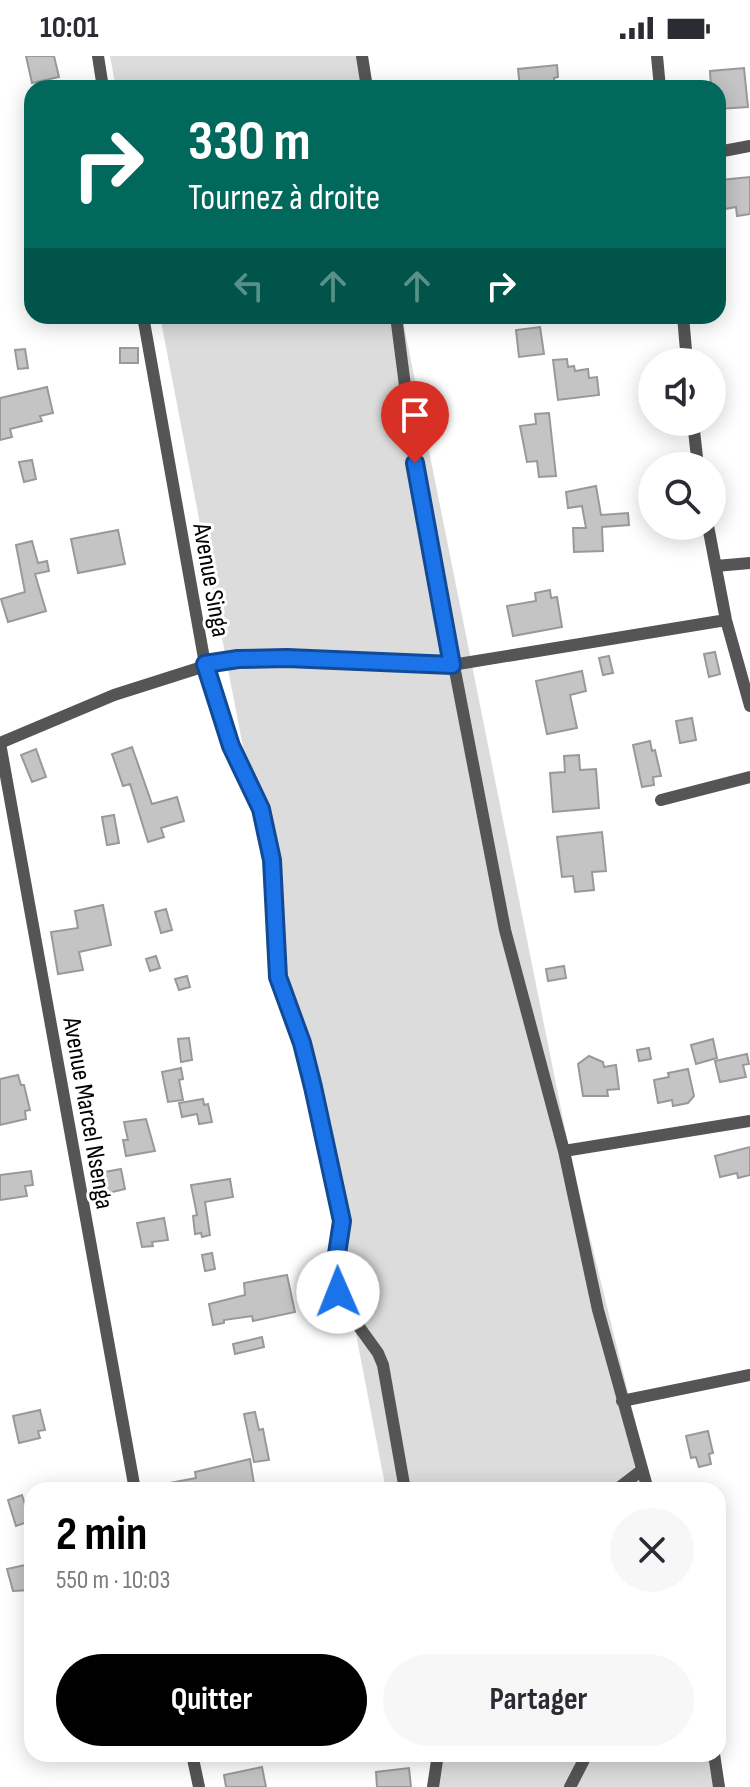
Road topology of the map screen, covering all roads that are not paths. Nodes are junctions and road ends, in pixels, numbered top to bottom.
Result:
1 (98, 56) edge
2 (362, 56) edge
3 (657, 56) edge
4 (102, 80) edge
5 (366, 80) edge
6 (659, 80) edge
7 (750, 146) edge
8 (726, 150) edge
9 (144, 324) edge
10 (397, 324) edge
11 (684, 324) edge
12 (686, 348) edge
13 (711, 540) edge
14 (750, 563) edge
15 (716, 566) junction
16 (726, 620) junction
17 (205, 664) junction
18 (452, 665) junction
19 (750, 706) edge
20 (0, 743) edge
21 (750, 777) edge
22 (661, 800) dead end
23 (750, 1121) edge
24 (564, 1151) junction
25 (750, 1375) edge
26 (622, 1401) junction
27 (642, 1470) junction
28 (134, 1482) edge
29 (404, 1482) edge
30 (626, 1482) edge
31 (646, 1482) edge
32 (194, 1762) edge
33 (437, 1762) edge
34 (583, 1762) edge
35 (715, 1762) edge
36 (199, 1787) edge
37 (433, 1787) edge
38 (570, 1787) edge
39 (719, 1787) edge

1 - 4 street
2 - 5 street
3 - 6 street
7 - 8 street
9 - 17 street, Avenue Singa
10 - 18 street
11 - 12 street
13 - 15 street
14 - 15 street
15 - 16 street
16 - 18 street
16 - 19 street
17 - 18 street
17 - 20 street
17 - 29 street, Avenue Singa
18 - 24 street
20 - 28 street, Avenue Marcel Nsenga
21 - 22 street
23 - 24 street
24 - 26 street
25 - 26 street
26 - 27 street
27 - 30 street
27 - 31 street
32 - 36 street
33 - 37 street
34 - 38 street
35 - 39 street

